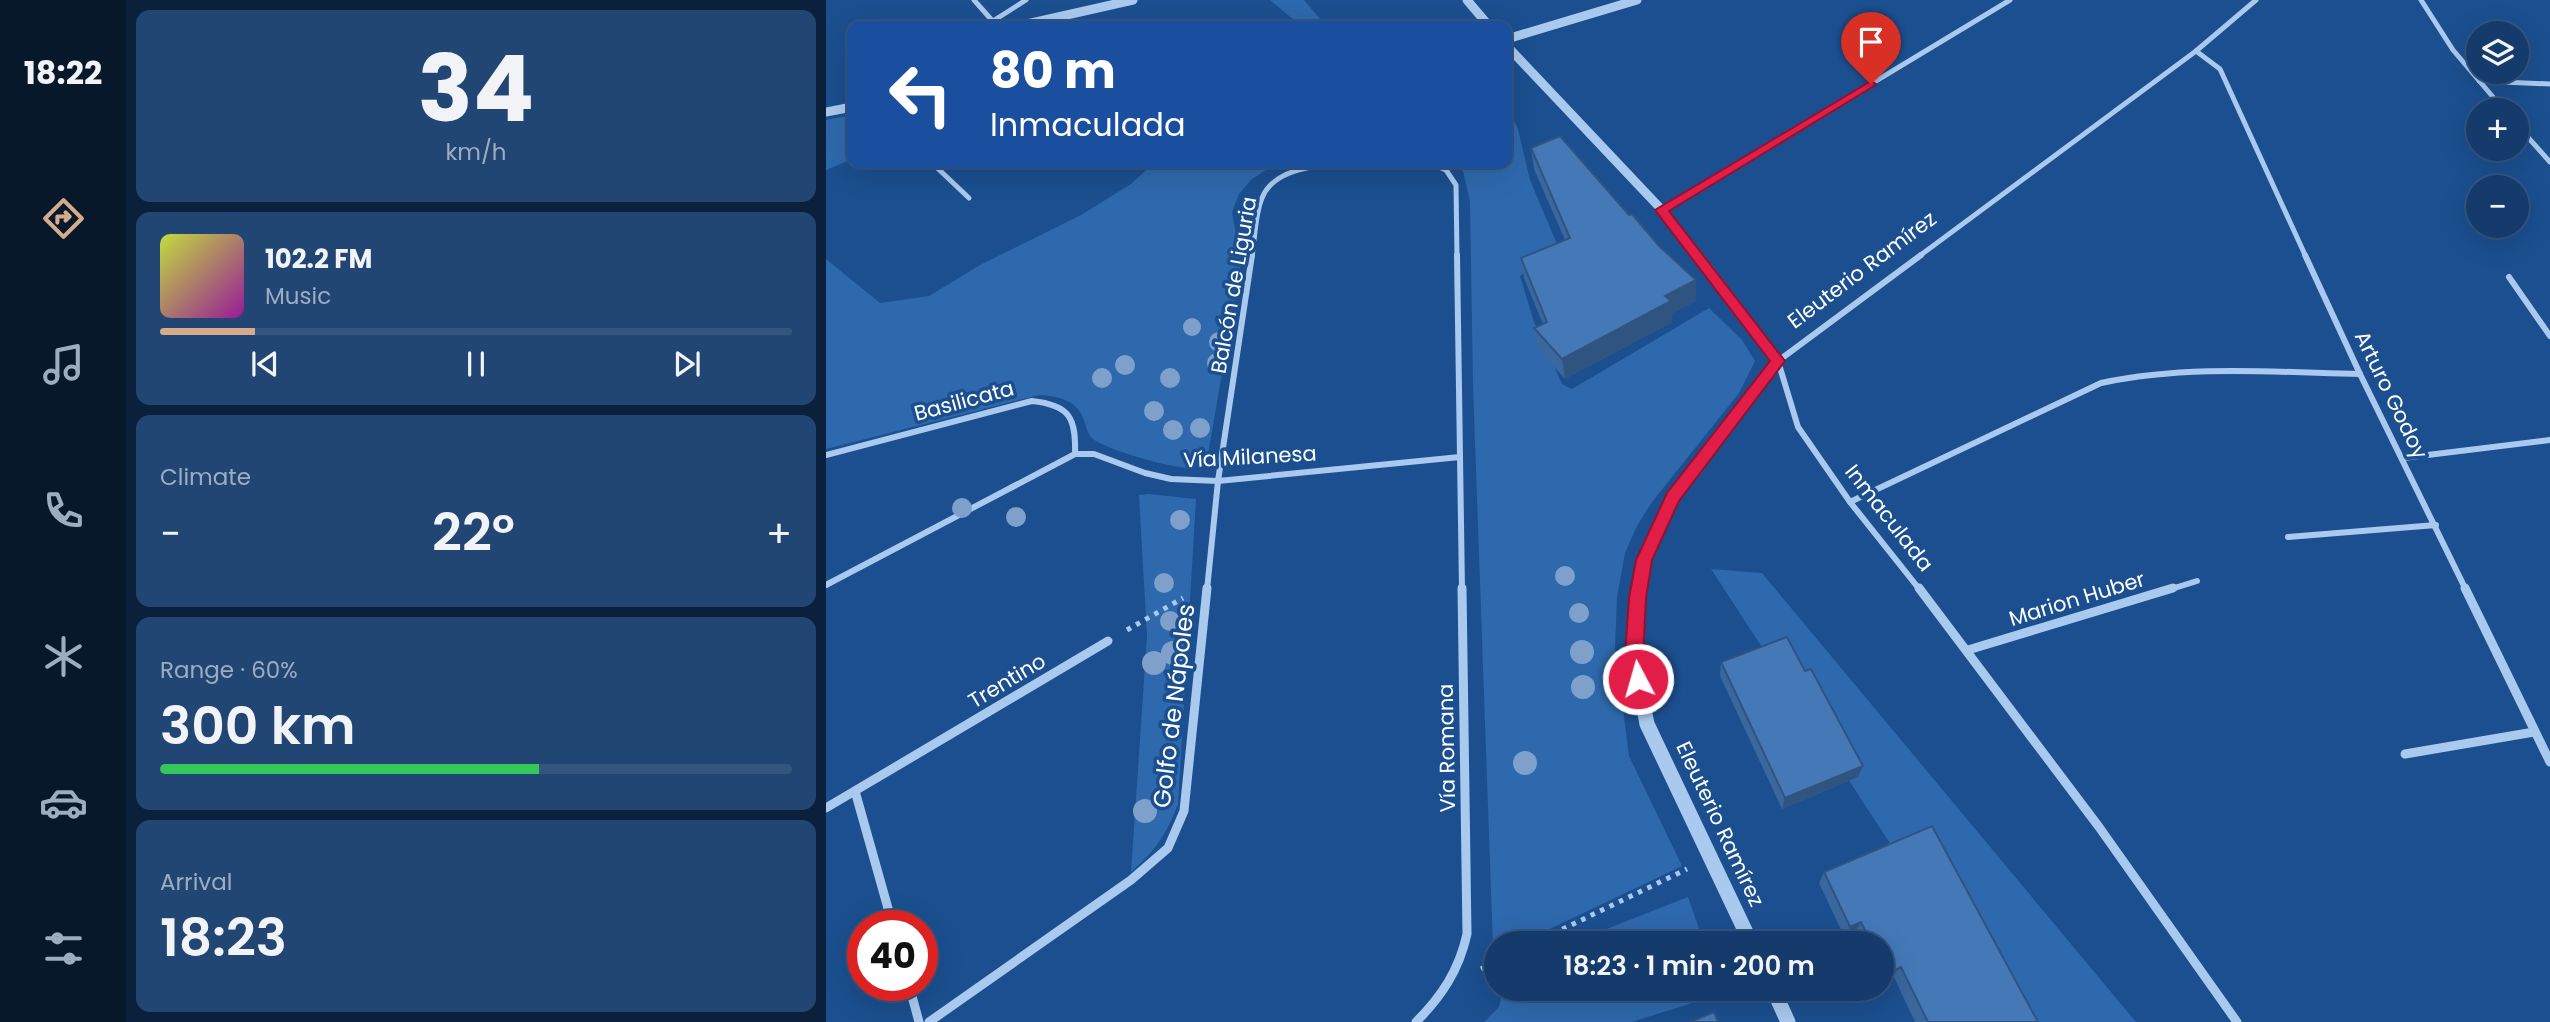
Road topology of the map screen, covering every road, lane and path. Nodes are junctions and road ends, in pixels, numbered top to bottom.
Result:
1 (974, 0) edge
2 (1026, 0) edge
3 (1133, 0) edge
4 (1466, 0) edge
5 (1637, 0) edge
6 (2010, 0) edge
7 (2256, 0) edge
8 (2421, 0) edge
9 (993, 21) joint
10 (1040, 21) edge
11 (1485, 21) edge
12 (1512, 37) edge
13 (1512, 51) edge
14 (2196, 51) junction
15 (2466, 66) edge
16 (2529, 83) edge
17 (2482, 84) edge
18 (2550, 84) edge
19 (2494, 98) edge
20 (847, 108) edge
21 (826, 112) edge
22 (2529, 139) edge
23 (2550, 162) edge
24 (937, 168) edge
25 (1324, 168) edge
26 (1441, 168) edge
27 (969, 198) dead end
28 (1661, 210) junction
29 (2509, 277) dead end
30 (2550, 336) edge
31 (1778, 361) junction
32 (2360, 374) junction
33 (2550, 439) edge
34 (1075, 454) junction
35 (826, 455) edge
36 (1460, 457) junction
37 (2403, 458) junction
38 (1218, 481) junction
39 (1850, 502) junction
40 (2435, 525) junction
41 (2288, 537) dead end
42 (2197, 581) dead end
43 (1207, 585) junction
44 (826, 586) edge
45 (1108, 641) joint
46 (1968, 650) junction
47 (2534, 732) junction
48 (2405, 754) dead end
49 (2550, 762) edge
50 (855, 791) junction
51 (826, 808) edge
52 (1710, 858) junction
53 (888, 910) edge
54 (1559, 931) edge
55 (1745, 931) edge
56 (913, 1001) edge
57 (1778, 1001) edge
58 (919, 1022) edge
59 (929, 1022) edge
60 (1417, 1022) edge
61 (1788, 1022) edge
62 (2237, 1022) edge

1 - 9 street
2 - 9 street
3 - 10 street
4 - 11 street
5 - 12 street
6 - 28 street
7 - 14 street, Eleuterio Ramírez
8 - 15 street
13 - 28 street, Inmaculada
14 - 31 street, Eleuterio Ramírez
14 - 32 street, Arturo Godoy
16 - 18 street
17 - 19 street
20 - 21 street
22 - 23 street
24 - 27 street
25 - 38 street, Balcón de Liguria
26 - 36 street
28 - 31 street, Inmaculada
29 - 30 street
31 - 39 street, Inmaculada
31 - 52 street, Eleuterio Ramírez
32 - 37 street, Arturo Godoy
32 - 39 street
33 - 37 street
34 - 35 street, Basilicata
34 - 38 street, Vía Milanesa
34 - 44 street
36 - 38 street, Vía Milanesa
36 - 60 street, Vía Romana
37 - 40 street, Arturo Godoy
38 - 43 street, Golfo de Nápoles
39 - 46 street, Inmaculada
40 - 41 street
40 - 47 street, Arturo Godoy
42 - 46 street, Marion Huber
43 - 45 path
43 - 59 street, Golfo de Nápoles
45 - 50 street, Trentino
46 - 62 street, Inmaculada
47 - 48 street
47 - 49 street, Arturo Godoy
50 - 51 street, Trentino
50 - 53 street
52 - 54 path
52 - 55 street, Eleuterio Ramírez
56 - 58 street
57 - 61 street

